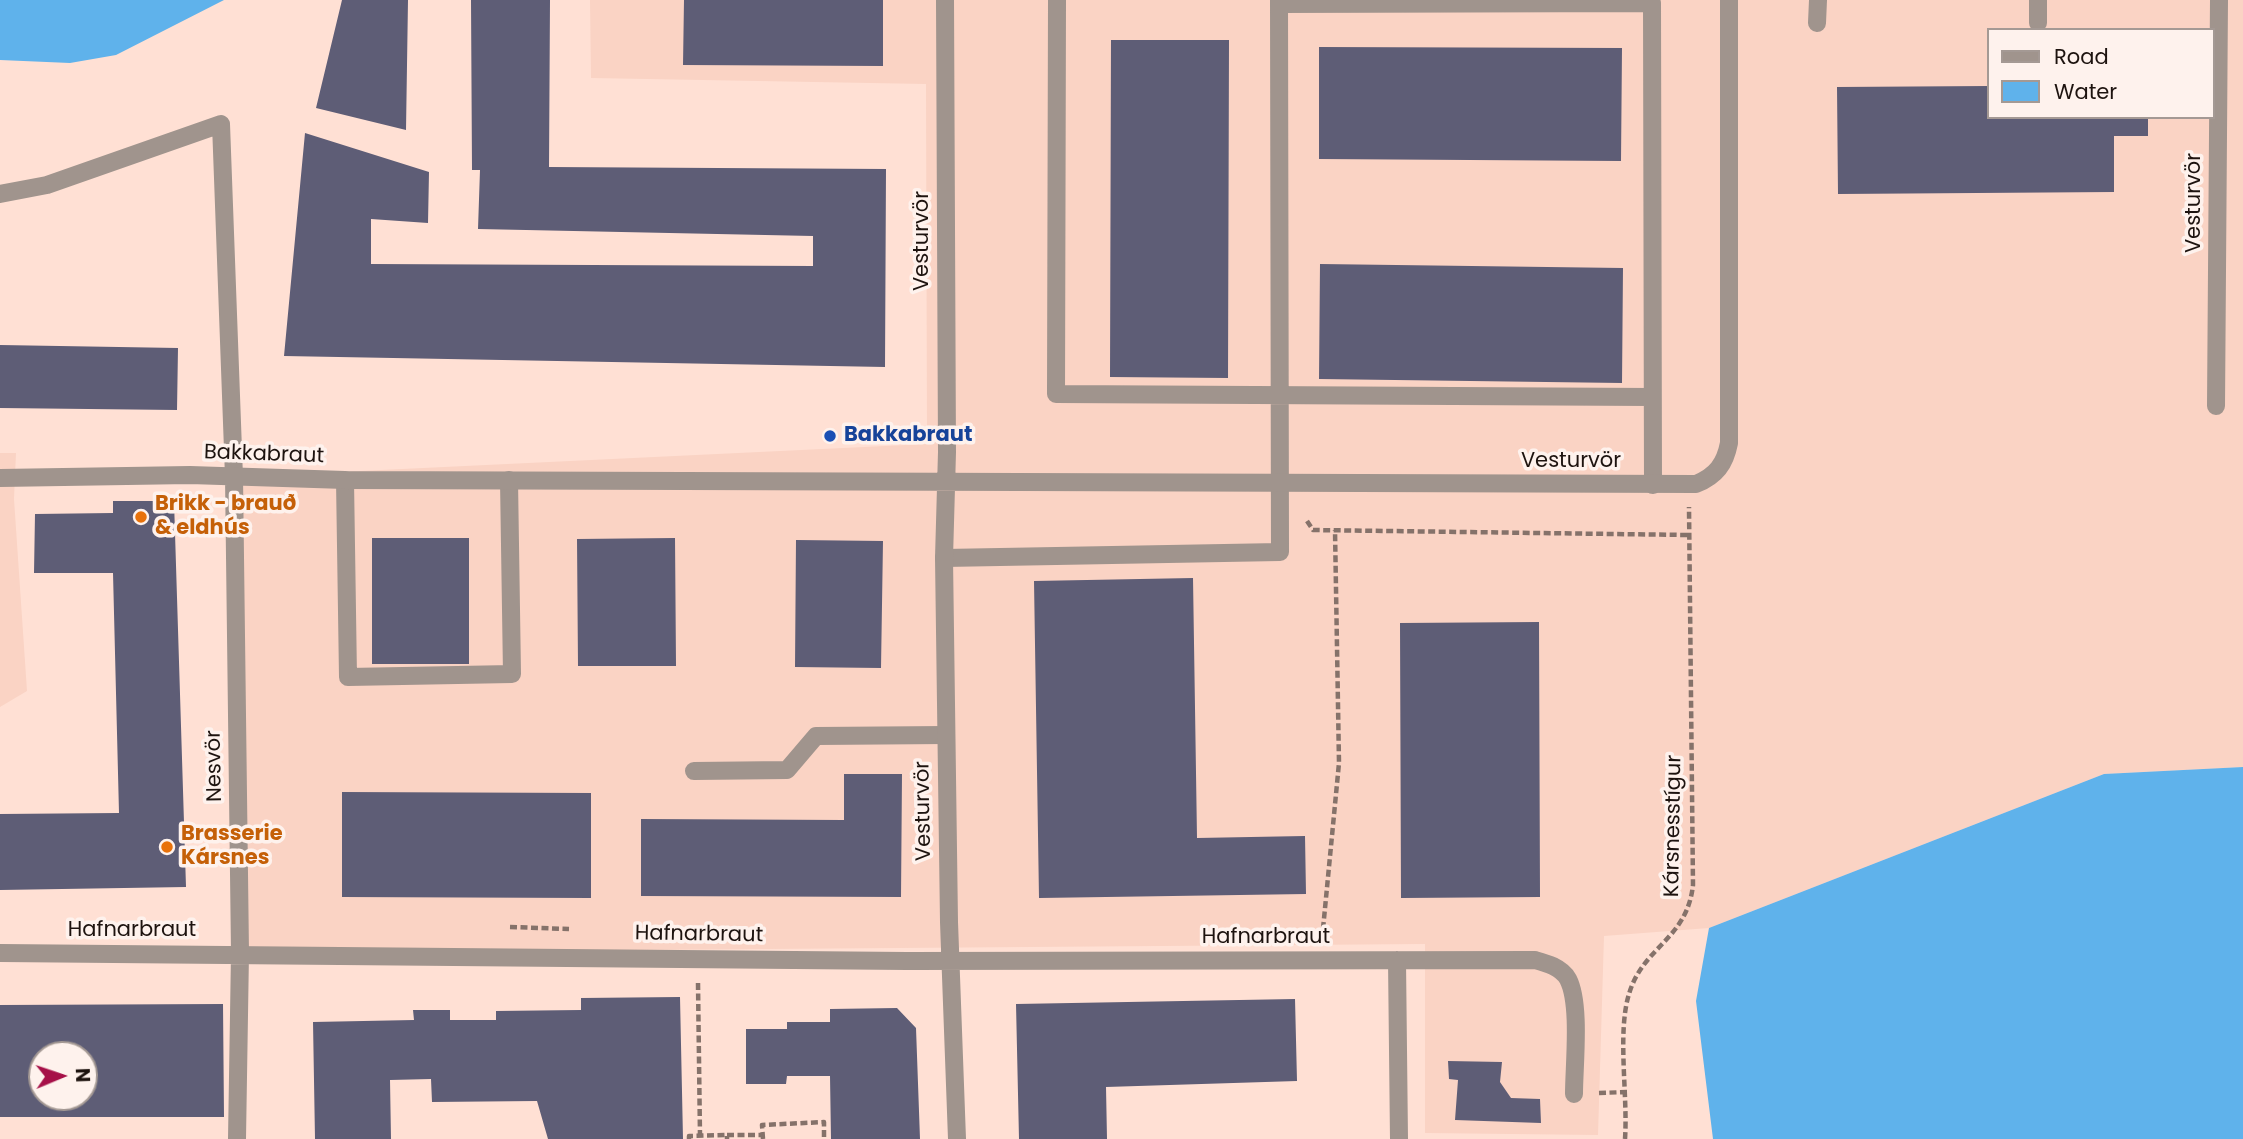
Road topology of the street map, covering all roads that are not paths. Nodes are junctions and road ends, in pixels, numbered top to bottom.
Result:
1 (945, 0) edge
2 (1057, 0) edge
3 (1729, 0) edge
4 (1818, 0) edge
5 (2038, 0) edge
6 (2219, 0) edge
7 (1279, 2) edge
8 (1817, 23) dead end
9 (2038, 23) dead end
10 (0, 194) edge
11 (1280, 396) junction
12 (1653, 397) junction
13 (2216, 406) dead end
14 (234, 477) junction
15 (0, 478) edge
16 (345, 480) junction
17 (509, 480) junction
18 (946, 481) junction
19 (1280, 483) junction
20 (1653, 485) junction
21 (944, 558) junction
22 (946, 734) junction
23 (694, 771) dead end
24 (0, 953) edge
25 (240, 953) junction
26 (1397, 960) junction
27 (951, 961) junction
28 (1574, 1094) dead end
29 (237, 1139) edge
30 (957, 1139) edge
31 (1399, 1139) edge

1 - 18 street, Vesturvör
2 - 11 street
3 - 20 street, Vesturvör
4 - 8 street
5 - 9 street
6 - 13 street, Vesturvör
7 - 11 street
7 - 12 street
10 - 14 street, Nesvör
11 - 12 street
11 - 19 street
12 - 20 street
14 - 15 street, Bakkabraut
14 - 16 street, Bakkabraut
14 - 25 street, Nesvör
16 - 17 street, Bakkabraut
16 - 17 street
17 - 18 street, Bakkabraut
18 - 19 street, Vesturvör
18 - 21 street, Vesturvör
19 - 20 street, Vesturvör
19 - 21 street
21 - 22 street, Vesturvör
22 - 23 street
22 - 27 street, Vesturvör
24 - 25 street, Hafnarbraut
25 - 27 street, Hafnarbraut
25 - 29 street, Nesvör
26 - 27 street, Hafnarbraut
26 - 28 street, Hafnarbraut
26 - 31 street
27 - 30 street, Vesturvör

